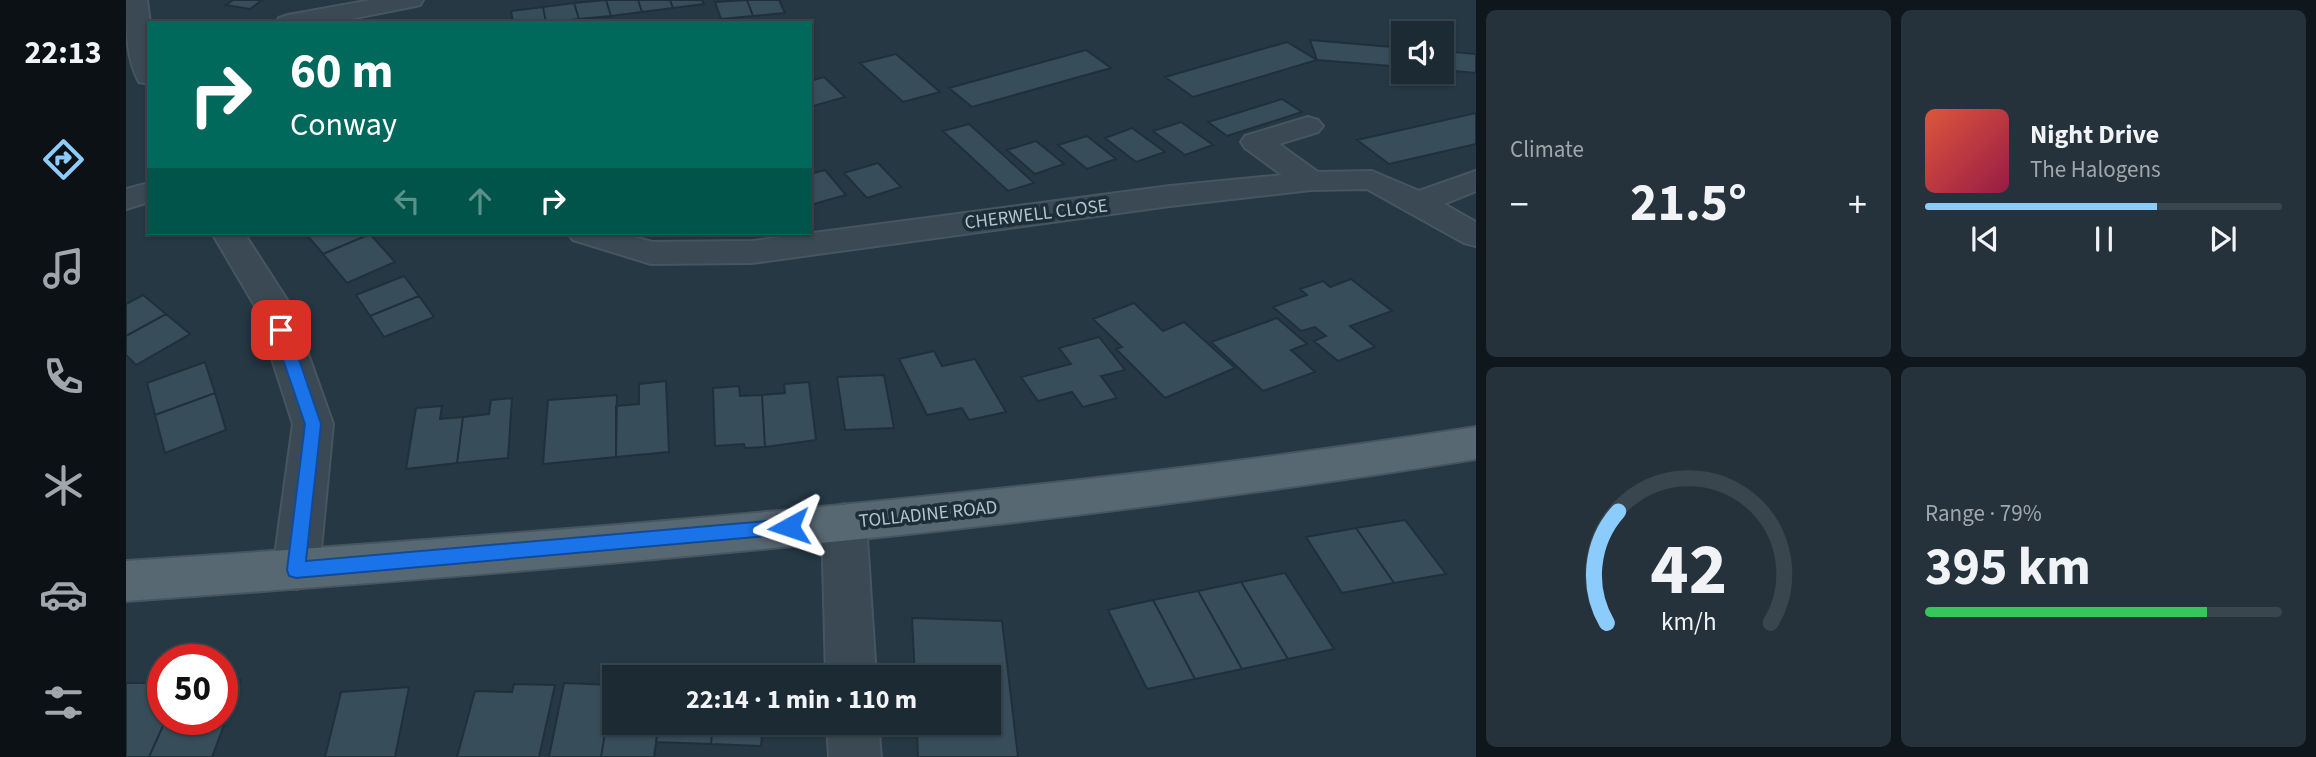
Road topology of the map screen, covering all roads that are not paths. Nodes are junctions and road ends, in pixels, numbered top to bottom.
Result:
1 (135, 0) edge
2 (411, 0) edge
3 (299, 21) edge
4 (146, 60) edge
5 (1308, 126) dead end
6 (1476, 180) edge
7 (1311, 181) junction
8 (147, 193) edge
9 (126, 199) edge
10 (1418, 203) junction
11 (229, 235) edge
12 (592, 235) edge
13 (1476, 236) edge
14 (1476, 443) edge
15 (844, 522) junction
16 (296, 570) junction
17 (126, 581) edge
18 (850, 665) edge
19 (854, 735) edge
20 (855, 757) edge

1 - 4 street
2 - 3 street
5 - 7 street
6 - 10 street
7 - 10 street, CHERWELL CLOSE
7 - 12 street, CHERWELL CLOSE
8 - 9 street
10 - 13 street, CHERWELL CLOSE
11 - 16 street
14 - 15 main road, TOLLADINE ROAD
15 - 16 main road, TOLLADINE ROAD
15 - 18 street
16 - 17 main road, TOLLADINE ROAD
19 - 20 street

